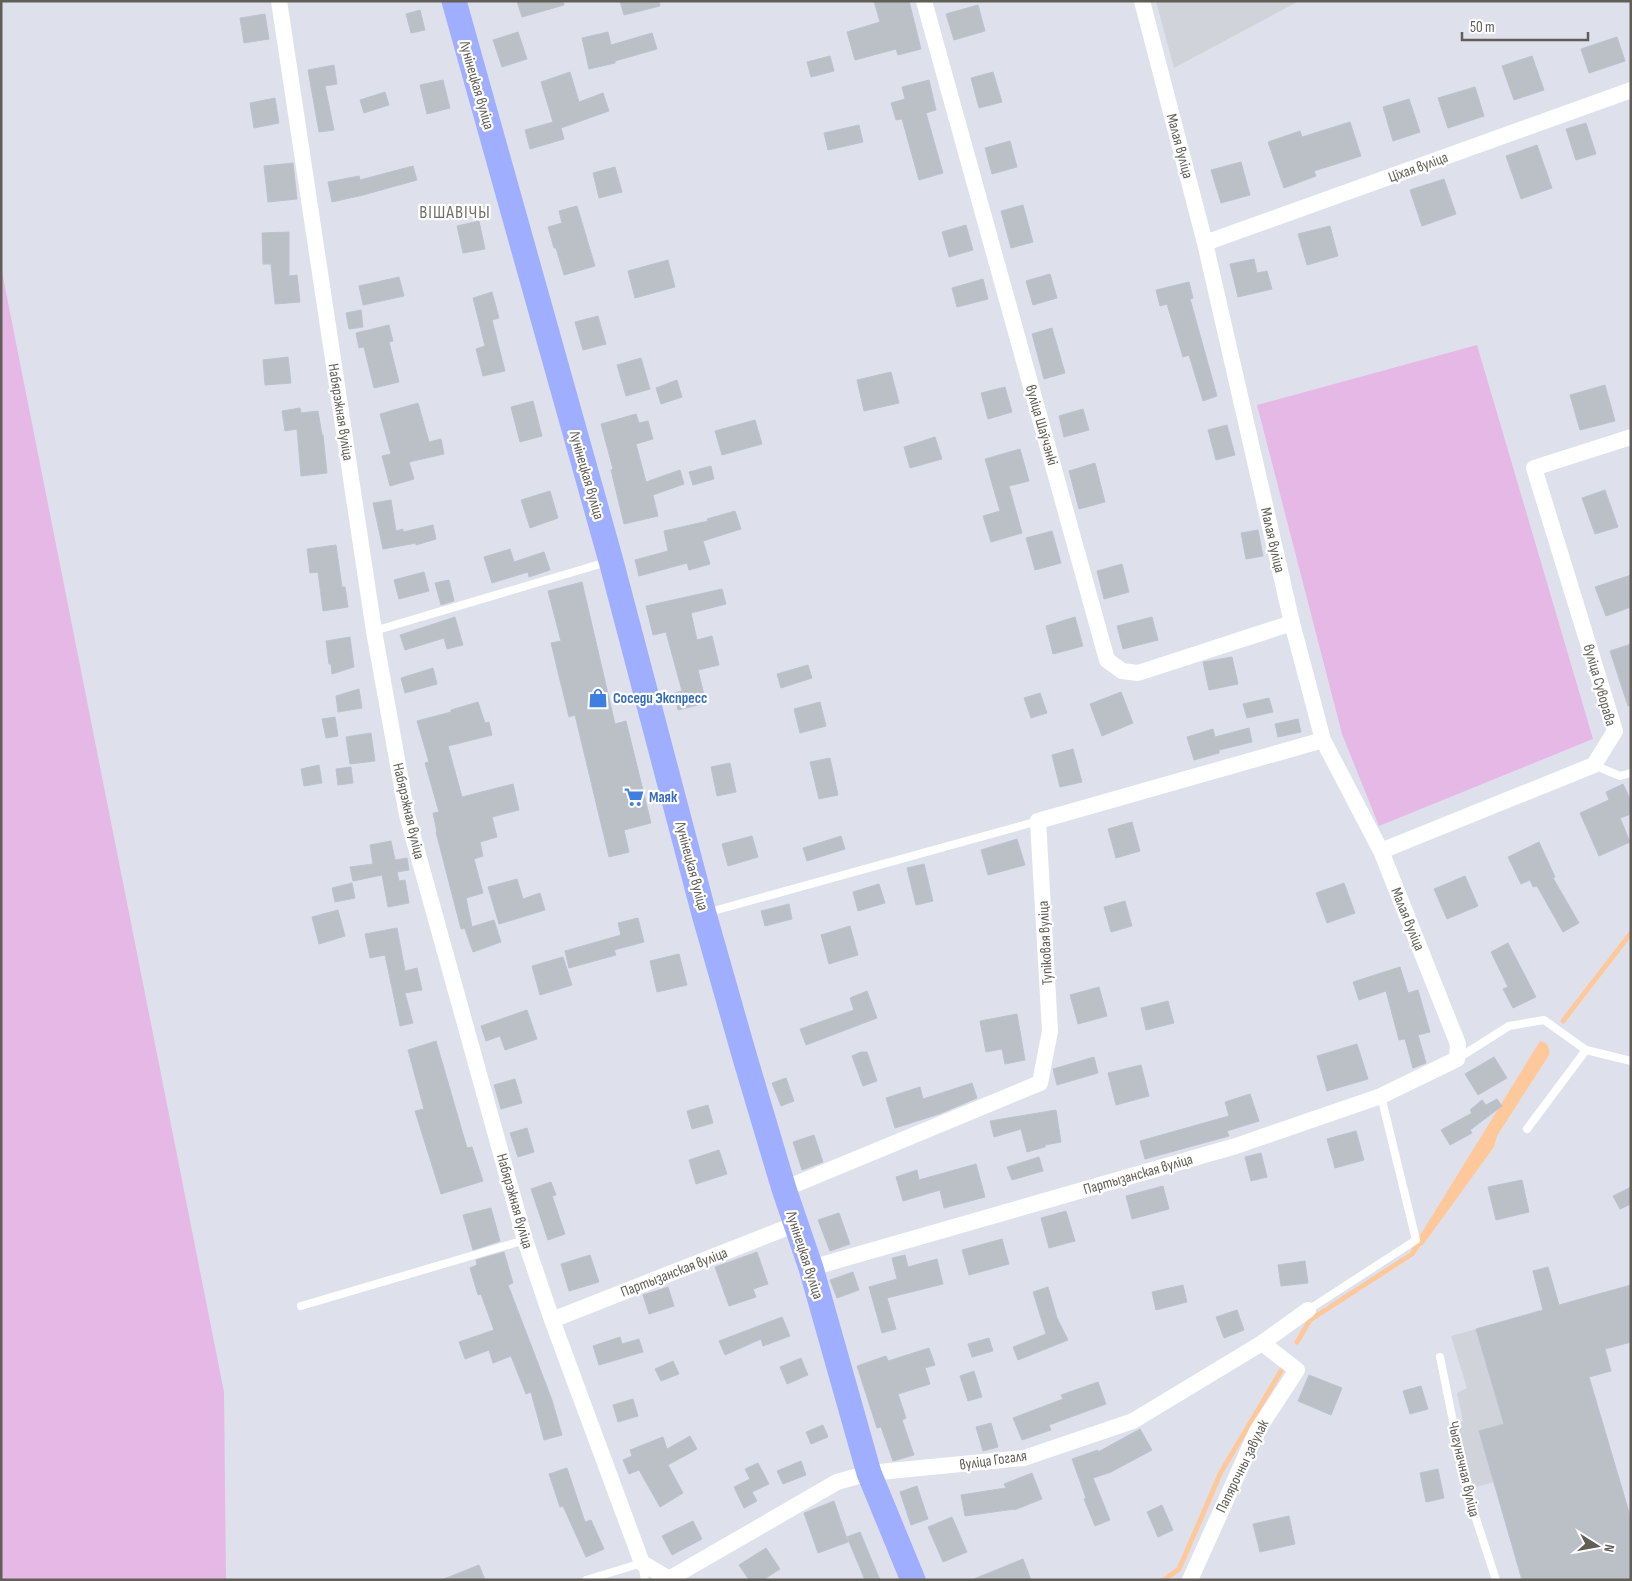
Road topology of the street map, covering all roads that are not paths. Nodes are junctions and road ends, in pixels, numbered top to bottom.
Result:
1 (279, 1) edge
2 (454, 1) edge
3 (924, 1) edge
4 (1142, 1) edge
5 (1631, 90) edge
6 (1205, 243) junction
7 (1631, 437) edge
8 (611, 561) junction
9 (1292, 623) junction
10 (374, 631) junction
11 (1323, 740) junction
12 (1594, 765) junction
13 (1631, 773) edge
14 (1038, 821) junction
15 (1381, 851) junction
16 (704, 914) junction
17 (1586, 1050) junction
18 (1457, 1059) junction
19 (1631, 1061) edge
20 (1380, 1096) junction
21 (1527, 1128) dead end
22 (784, 1189) junction
23 (796, 1224) junction
24 (525, 1240) junction
25 (811, 1268) junction
26 (301, 1306) dead end
27 (1308, 1310) joint
28 (552, 1320) junction
29 (1262, 1343) junction
30 (1440, 1357) dead end
31 (869, 1472) junction
32 (642, 1563) junction
33 (586, 1580) edge
34 (645, 1580) edge
35 (669, 1580) edge
36 (912, 1580) edge
37 (1190, 1580) edge
38 (1496, 1580) edge

1 - 10 street, Набярэжная вуліца
2 - 8 main road, Лунінецкая вуліца
3 - 9 street, вуліца Шаўчэнкі
4 - 6 street, Малая вуліца
5 - 6 street, Ціхая вуліца
6 - 9 street, Малая вуліца
7 - 12 street, вуліца Суворава
8 - 10 lane
8 - 16 main road, Лунінецкая вуліца
9 - 11 street, Малая вуліца
10 - 24 street, Набярэжная вуліца
11 - 14 street
11 - 15 street, Малая вуліца
12 - 13 lane
12 - 15 street
14 - 16 lane
14 - 22 street, Тупіковая вуліца
15 - 18 street, Малая вуліца
16 - 22 main road, Лунінецкая вуліца
17 - 18 lane
17 - 19 lane
17 - 21 lane
18 - 20 street, Партызанская вуліца
20 - 25 street, Партызанская вуліца
20 - 27 lane
22 - 23 main road, Лунінецкая вуліца
23 - 25 main road, Лунінецкая вуліца
23 - 28 street, Партызанская вуліца
24 - 26 lane
24 - 28 street, Набярэжная вуліца
25 - 31 main road, Лунінецкая вуліца
27 - 29 street, вуліца Гогаля
28 - 32 street, Набярэжная вуліца
29 - 31 street, вуліца Гогаля
29 - 37 street, Папярочны завулак
30 - 38 lane, Чыгуначная вуліца
31 - 35 street, вуліца Гогаля
31 - 36 main road, Лунінецкая вуліца
32 - 33 lane
32 - 34 lane
32 - 35 street

